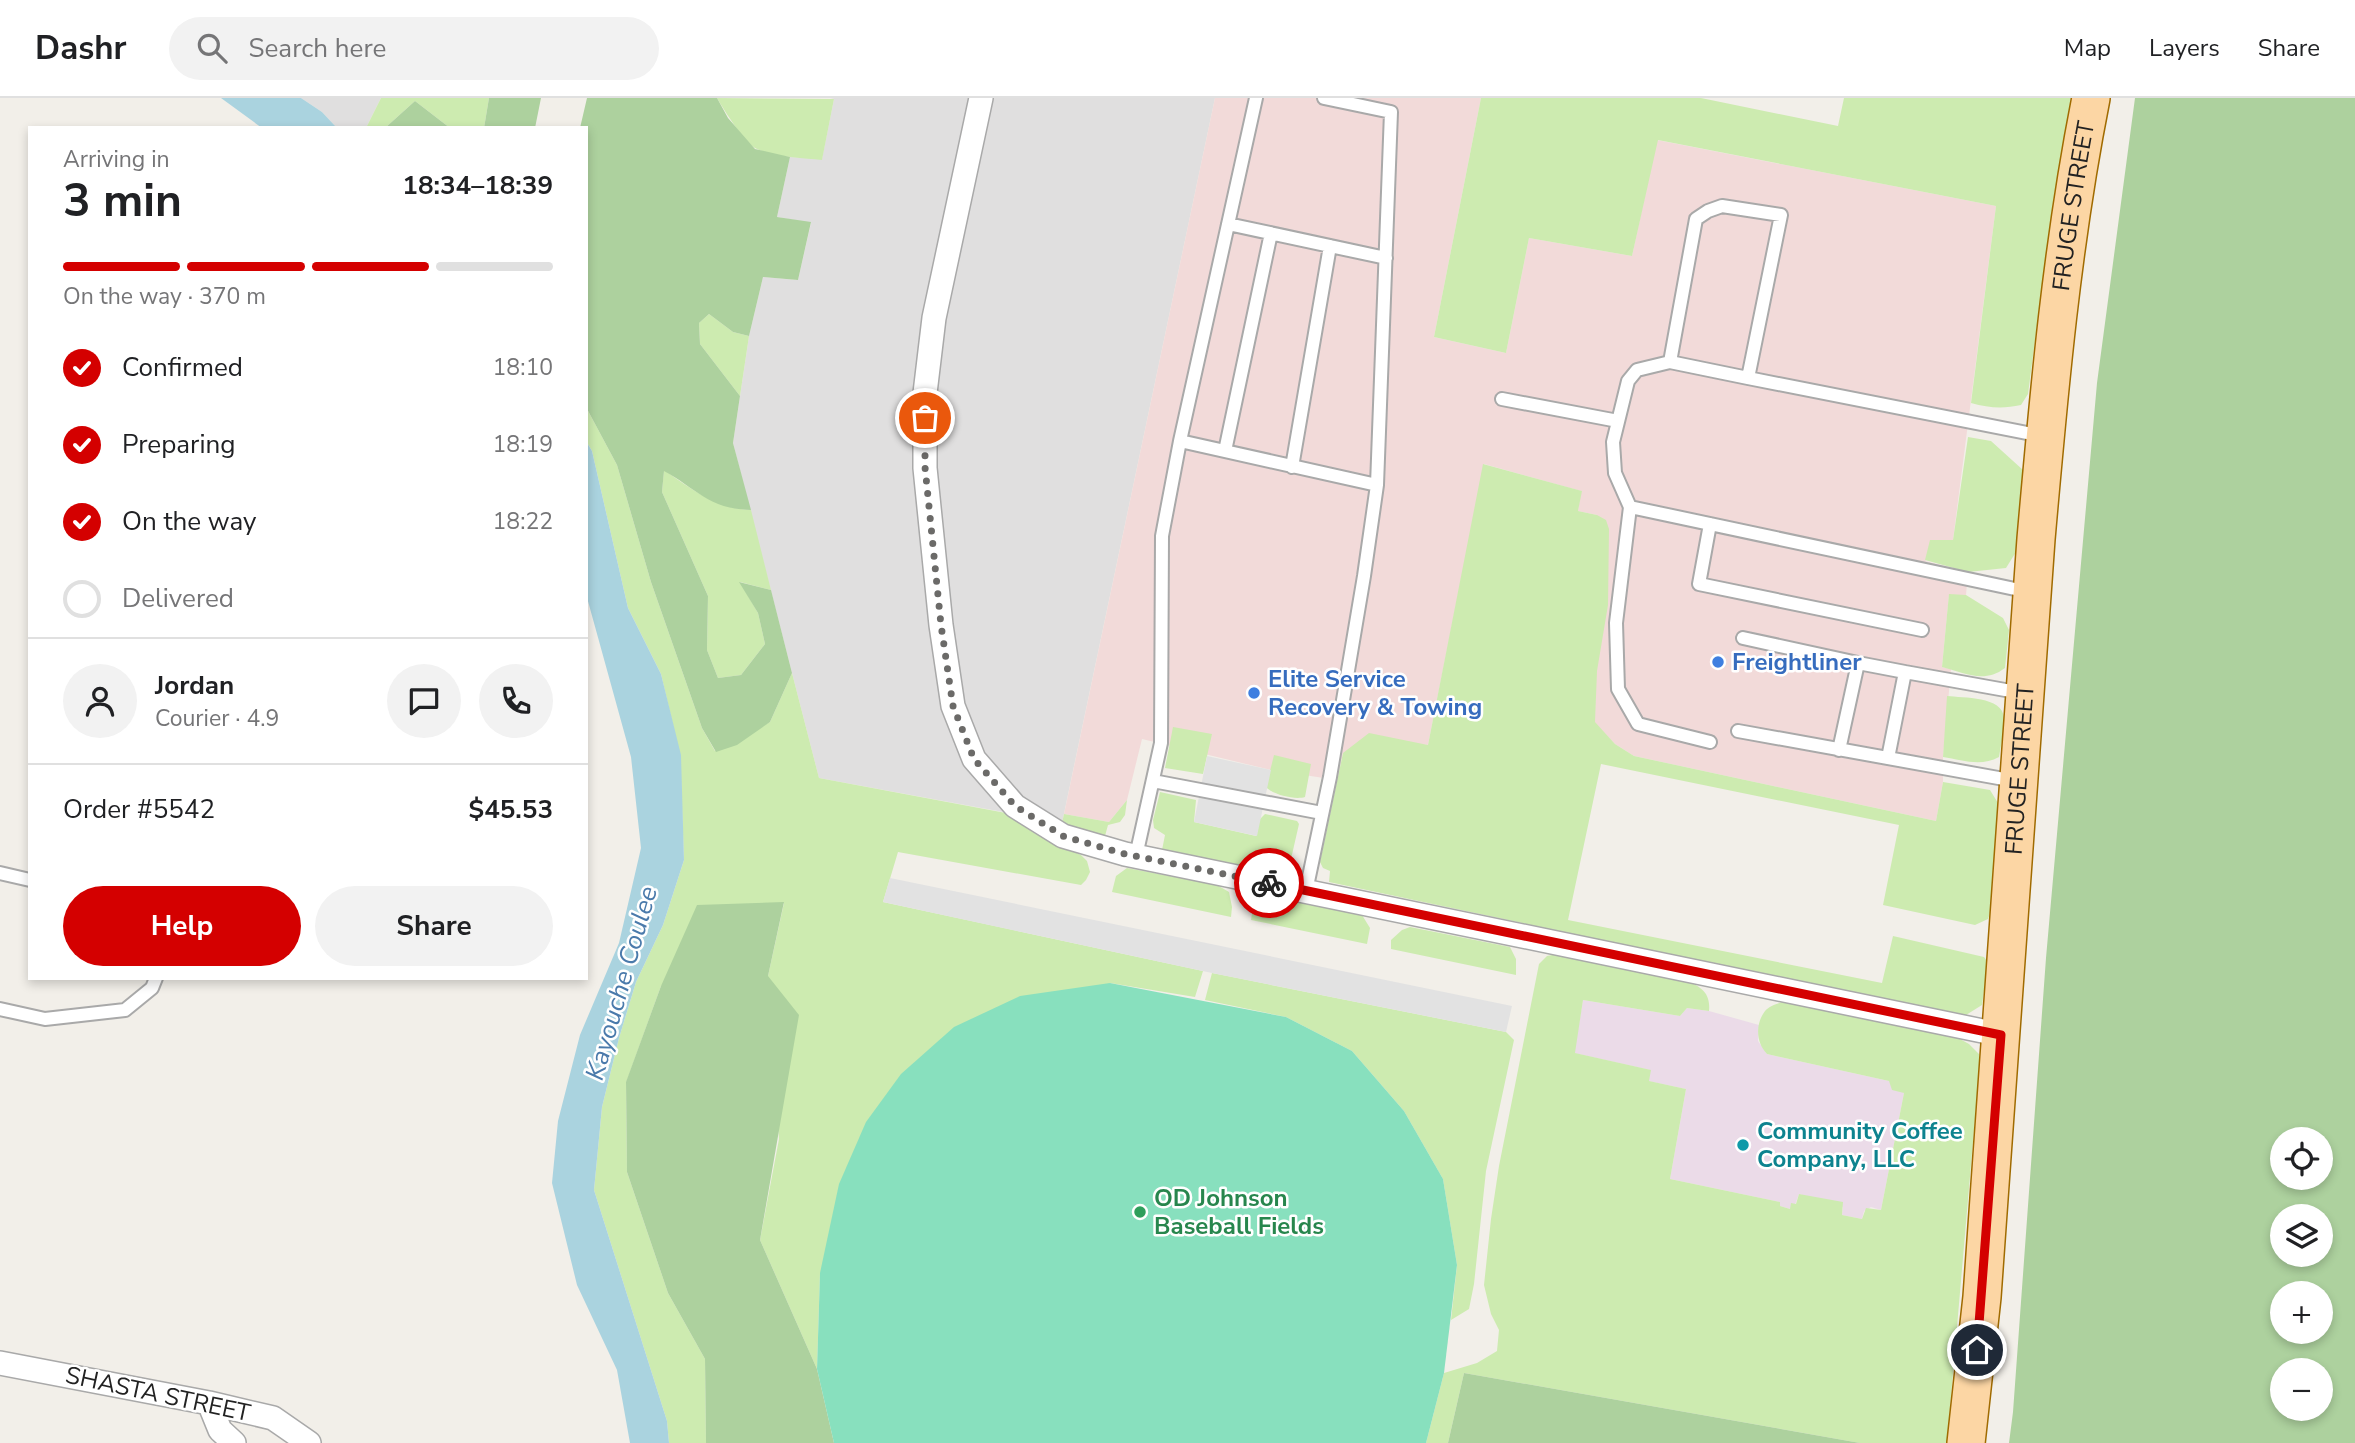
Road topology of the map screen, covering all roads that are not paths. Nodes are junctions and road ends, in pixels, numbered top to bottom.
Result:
1 (981, 98) edge
2 (1256, 98) edge
3 (1324, 98) edge
4 (2091, 98) edge
5 (1228, 224) junction
6 (1271, 233) junction
7 (1330, 246) junction
8 (1386, 258) junction
9 (1670, 362) junction
10 (1748, 377) junction
11 (1502, 399) dead end
12 (1618, 421) junction
13 (2045, 436) junction
14 (1180, 441) junction
15 (1225, 452) junction
16 (1292, 467) junction
17 (1377, 485) junction
18 (1630, 507) junction
19 (1710, 524) junction
20 (2033, 593) junction
21 (1922, 630) dead end
22 (1743, 638) dead end
23 (1858, 663) junction
24 (1905, 672) junction
25 (2025, 693) junction
26 (1738, 731) dead end
27 (1710, 741) dead end
28 (1839, 750) junction
29 (1888, 758) junction
30 (1153, 781) junction
31 (2019, 782) junction
32 (1322, 813) junction
33 (1136, 856) junction
34 (0, 873) edge
35 (28, 880) edge
36 (1306, 891) junction
37 (155, 980) edge
38 (0, 1010) edge
39 (2001, 1035) junction
40 (0, 1363) edge
41 (209, 1403) junction
42 (301, 1441) edge
43 (234, 1443) edge
44 (1966, 1443) edge

1 - 33 street
2 - 5 lane
3 - 8 lane
4 - 13 main road, FRUGE STREET
5 - 6 lane
5 - 14 lane
6 - 7 lane
6 - 15 lane
7 - 8 lane
7 - 16 lane
8 - 17 lane
9 - 10 lane
9 - 10 lane
9 - 12 lane
10 - 13 lane
11 - 12 lane
12 - 18 lane
13 - 20 main road, FRUGE STREET
14 - 15 lane
14 - 30 lane
15 - 16 lane
16 - 17 lane
17 - 32 lane
18 - 19 lane
18 - 27 lane
19 - 20 lane
19 - 21 lane
20 - 25 main road, FRUGE STREET
22 - 23 lane
23 - 24 lane
23 - 28 lane
24 - 25 lane
24 - 29 lane
25 - 31 main road, FRUGE STREET
26 - 28 lane
28 - 29 lane
29 - 31 lane
30 - 32 lane
30 - 33 lane
31 - 39 main road, FRUGE STREET
32 - 36 lane
33 - 36 street
34 - 35 lane
36 - 39 street
37 - 38 lane
39 - 44 main road, FRUGE STREET
40 - 41 street, SHASTA STREET
41 - 42 street, SHASTA STREET
41 - 43 street

